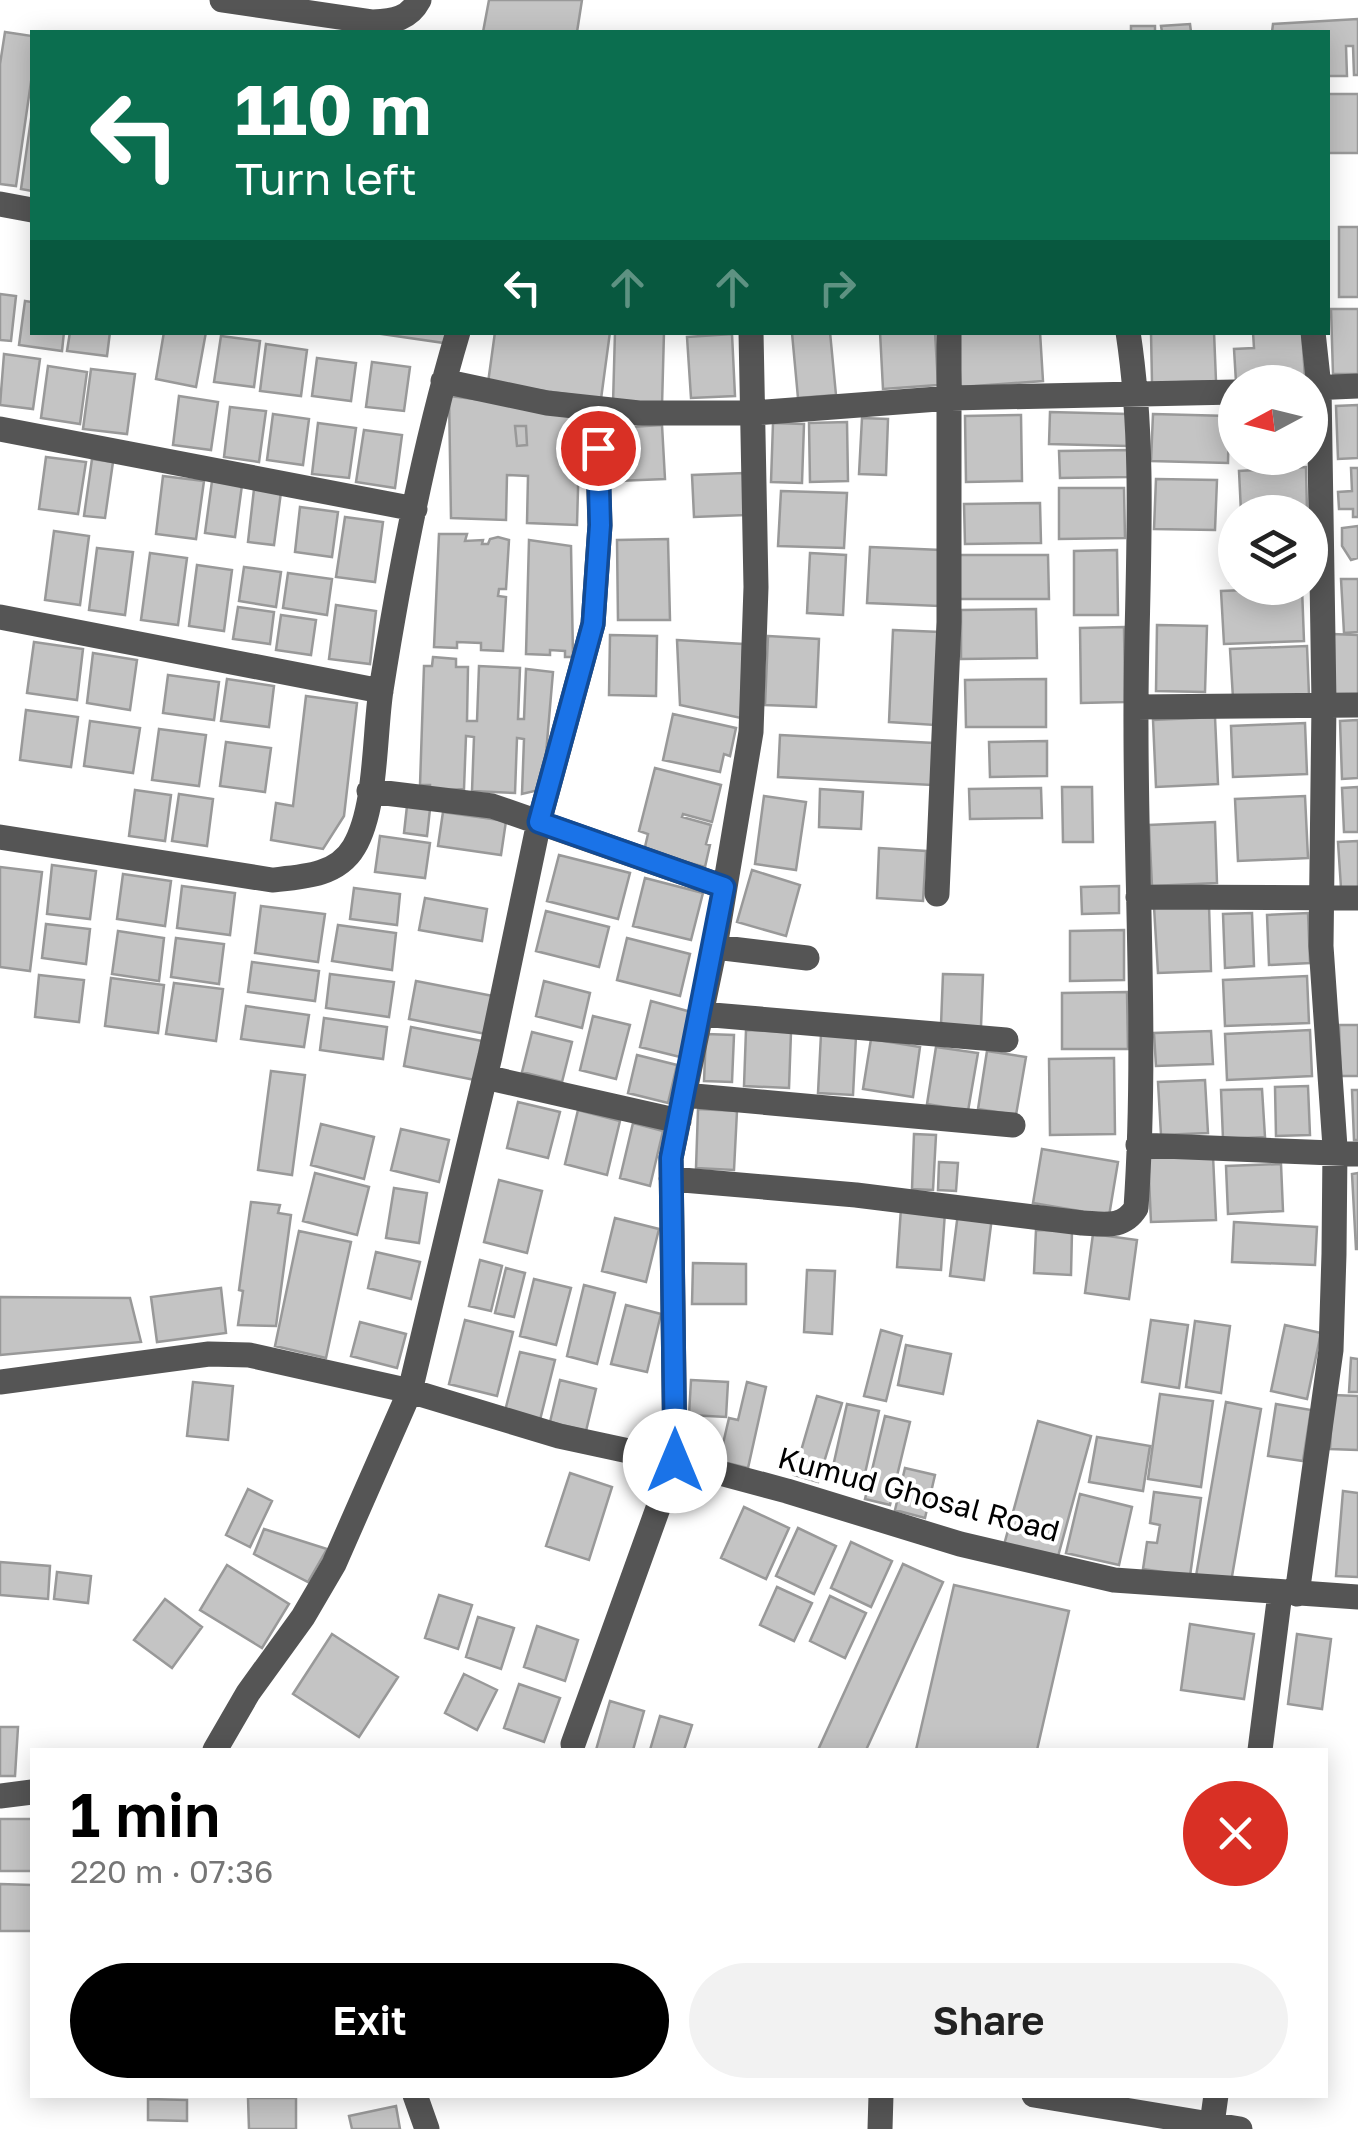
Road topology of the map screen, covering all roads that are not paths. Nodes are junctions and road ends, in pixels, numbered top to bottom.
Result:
1 (222, 0) edge
2 (420, 0) edge
3 (0, 204) edge
4 (30, 210) edge
5 (457, 335) edge
6 (751, 335) edge
7 (949, 335) edge
8 (1128, 335) edge
9 (1313, 335) edge
10 (1314, 365) edge
11 (443, 380) junction
12 (1358, 386) edge
13 (1328, 387) edge
14 (1218, 393) edge
15 (1138, 396) junction
16 (951, 398) junction
17 (596, 409) junction
18 (754, 413) junction
19 (0, 429) edge
20 (1317, 475) edge
21 (415, 509) junction
22 (0, 618) edge
23 (381, 692) junction
24 (1324, 703) junction
25 (1358, 704) edge
26 (1136, 707) junction
27 (369, 791) junction
28 (539, 822) junction
29 (0, 836) edge
30 (724, 887) junction
31 (937, 894) dead end
32 (1138, 897) junction
33 (1321, 898) junction
34 (1358, 898) edge
35 (714, 947) junction
36 (807, 958) dead end
37 (701, 1014) junction
38 (1006, 1040) dead end
39 (485, 1077) junction
40 (681, 1108) junction
41 (1013, 1125) dead end
42 (1138, 1145) junction
43 (1346, 1155) edge
44 (671, 1179) junction
45 (0, 1382) edge
46 (410, 1391) junction
47 (675, 1461) junction
48 (1288, 1593) junction
49 (1358, 1597) edge
50 (573, 1744) dead end
51 (216, 1748) edge
52 (1260, 1748) edge
53 (30, 1792) edge
54 (0, 1796) edge
55 (415, 2098) edge
56 (881, 2098) edge
57 (1052, 2098) edge
58 (1216, 2098) edge
59 (1212, 2124) junction
60 (427, 2129) edge
61 (880, 2129) edge
62 (1240, 2129) edge

1 - 2 street
3 - 4 street
5 - 11 street
6 - 18 street
7 - 16 street
8 - 15 street
9 - 10 street
11 - 17 street
11 - 21 street
12 - 13 street
14 - 15 street
15 - 16 street
15 - 26 street
16 - 18 street
16 - 31 street
17 - 18 street
17 - 28 street
18 - 30 street
19 - 21 street
20 - 24 street
21 - 23 street
22 - 23 street
23 - 27 street
24 - 25 street
24 - 26 street
24 - 33 street
26 - 32 street
27 - 28 street
27 - 29 street
28 - 30 street
28 - 39 street
30 - 35 street
32 - 33 street
32 - 42 street
33 - 34 street
33 - 43 street
35 - 36 street
35 - 37 street
37 - 38 street
37 - 40 street
39 - 40 street
39 - 46 street
40 - 41 street
40 - 44 street
42 - 43 street
42 - 44 street
43 - 48 street
44 - 47 street
45 - 46 street, Kumud Ghosal Road
46 - 47 street, Kumud Ghosal Road
46 - 51 street
47 - 48 street, Kumud Ghosal Road
47 - 50 street
48 - 49 street, Kumud Ghosal Road
48 - 52 street
53 - 54 street
55 - 60 street
56 - 61 street
57 - 59 street
58 - 59 street
59 - 62 street

